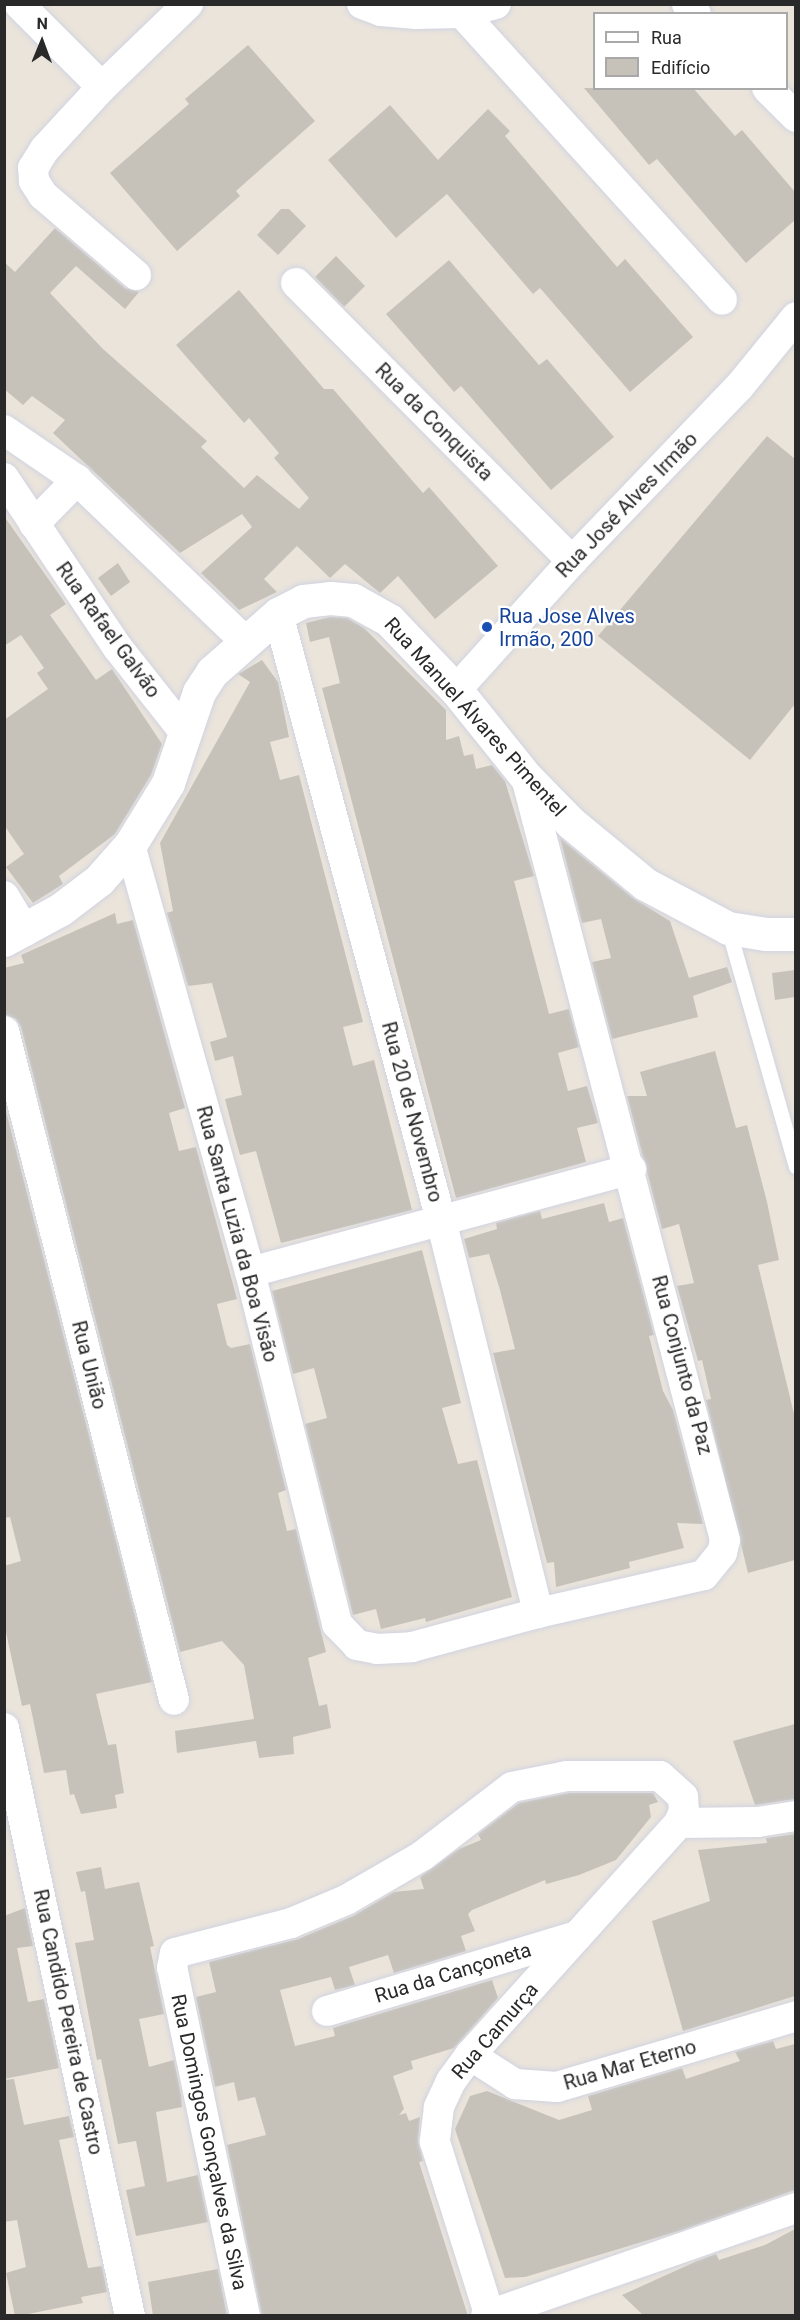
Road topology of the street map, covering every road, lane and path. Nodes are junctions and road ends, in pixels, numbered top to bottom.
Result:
1 (19, 4) edge
2 (188, 4) edge
3 (362, 4) edge
4 (496, 4) edge
5 (462, 13) junction
6 (102, 87) junction
7 (769, 90) edge
8 (795, 117) edge
9 (136, 275) dead end
10 (296, 283) dead end
11 (722, 300) dead end
12 (795, 317) edge
13 (4, 430) edge
14 (4, 478) edge
15 (77, 480) junction
16 (34, 524) junction
17 (572, 561) junction
18 (278, 614) junction
19 (245, 641) junction
20 (456, 690) junction
21 (186, 734) junction
22 (526, 777) junction
23 (130, 845) junction
24 (4, 896) edge
25 (728, 928) junction
26 (795, 933) edge
27 (15, 935) edge
28 (4, 1031) edge
29 (795, 1166) edge
30 (631, 1169) junction
31 (441, 1220) junction
32 (250, 1272) junction
33 (538, 1613) junction
34 (337, 1624) joint
35 (174, 1700) dead end
36 (4, 1728) edge
37 (795, 1816) edge
38 (681, 1817) junction
39 (578, 1936) junction
40 (327, 2011) dead end
41 (795, 2016) edge
42 (470, 2055) junction
43 (795, 2208) edge
44 (488, 2315) edge
45 (130, 2316) edge
46 (245, 2316) edge

1 - 6 street
2 - 6 street
3 - 5 street
4 - 5 street
5 - 11 street
6 - 9 street
7 - 8 street
10 - 17 street, Rua da Conquista
12 - 17 street, Rua José Alves Irmão
13 - 15 street
14 - 16 street, Rua Rafael Galvão
15 - 16 street
15 - 19 street
16 - 21 street, Rua Rafael Galvão
17 - 20 street, Rua José Alves Irmão
18 - 19 street, Rua Manuel Álvares Pimentel
18 - 20 street, Rua Manuel Álvares Pimentel
18 - 31 street, Rua 20 de Novembro
19 - 21 street, Rua Manuel Álvares Pimentel
20 - 22 street, Rua Manuel Álvares Pimentel
21 - 23 street, Rua Manuel Álvares Pimentel
22 - 25 street, Rua Manuel Álvares Pimentel
22 - 30 street, Rua Conjunto da Paz
23 - 27 street, Rua Manuel Álvares Pimentel
23 - 32 street, Rua Santa Luzia da Boa Visão
24 - 27 street
25 - 26 street, Rua Manuel Álvares Pimentel
25 - 29 lane
28 - 35 street, Rua União
30 - 31 street
30 - 33 street, Rua Conjunto da Paz
31 - 32 street
31 - 33 street, Rua 20 de Novembro
32 - 34 street, Rua Santa Luzia da Boa Visão
33 - 34 street, Rua Conjunto da Paz
36 - 45 street, Rua Candido Pereira de Castro
37 - 38 street
38 - 39 street, Rua Camurça
38 - 46 street, Rua Domingos Gonçalves da Silva
39 - 40 street, Rua da Cançoneta
39 - 42 street, Rua Camurça
41 - 42 street, Rua Mar Eterno
42 - 44 street, Rua Camurça
43 - 44 street

